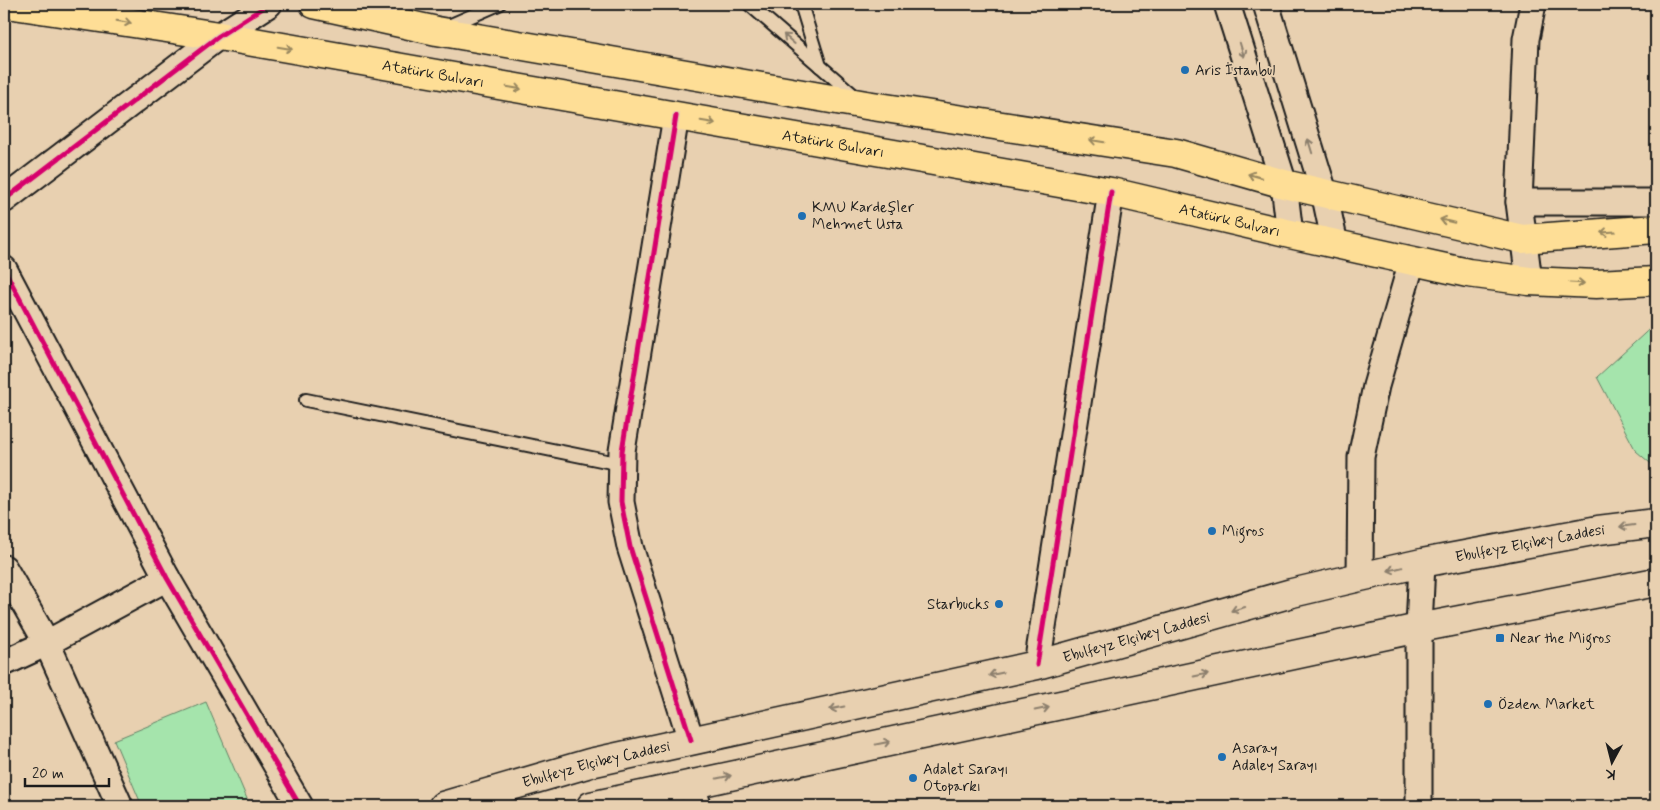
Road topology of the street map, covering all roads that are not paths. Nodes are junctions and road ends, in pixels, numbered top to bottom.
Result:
1 (7, 4) edge
2 (269, 4) edge
3 (314, 4) edge
4 (499, 4) edge
5 (749, 4) edge
6 (801, 4) edge
7 (1227, 4) edge
8 (1266, 4) edge
9 (1533, 4) edge
10 (437, 31) junction
11 (219, 36) junction
12 (820, 66) junction
13 (866, 105) junction
14 (676, 116) junction
15 (1284, 184) junction
16 (1111, 192) junction
17 (1324, 192) junction
18 (4, 200) edge
19 (1519, 202) junction
20 (1656, 202) edge
21 (1656, 229) edge
22 (1290, 234) junction
23 (1522, 239) junction
24 (1335, 244) junction
25 (1412, 261) junction
26 (4, 269) edge
27 (1529, 281) junction
28 (1656, 281) edge
29 (306, 400) dead end
30 (621, 464) junction
31 (1656, 523) edge
32 (1422, 563) junction
33 (4, 568) edge
34 (1360, 577) junction
35 (167, 578) junction
36 (1656, 582) edge
37 (1419, 628) junction
38 (47, 643) junction
39 (4, 663) edge
40 (1037, 665) junction
41 (691, 740) junction
42 (695, 795) edge
43 (120, 806) edge
44 (300, 806) edge
45 (443, 806) edge
46 (591, 806) edge
47 (1419, 806) edge

1 -> 11 main road, Atatürk Bulvarı
2 - 11 street
3 - 10 main road
4 - 10 lane
12 -> 5 lane
6 - 12 lane
7 -> 15 street
17 -> 8 street
9 - 19 street
10 - 13 main road
11 -> 14 main road, Atatürk Bulvarı
11 - 18 street
12 - 13 lane
15 -> 13 main road
14 -> 16 main road, Atatürk Bulvarı
14 - 30 street
15 - 17 main road
15 - 22 street
16 - 22 main road, Atatürk Bulvarı
16 - 40 street
23 -> 17 main road
17 - 24 street
19 - 20 street
19 - 23 street
21 -> 23 main road
22 - 24 main road, Atatürk Bulvarı
23 - 27 street
24 - 25 main road, Atatürk Bulvarı
25 - 27 main road, Atatürk Bulvarı
25 - 34 street
26 - 35 street
27 -> 28 main road, Atatürk Bulvarı
29 - 30 lane
30 - 41 street
31 -> 32 main road, Ebulfeyz Elçibey Caddesi
32 -> 34 main road, Ebulfeyz Elçibey Caddesi
32 - 37 street
33 - 38 street
34 -> 40 main road, Ebulfeyz Elçibey Caddesi
35 - 38 street
35 - 44 street
36 - 37 main road
42 -> 37 main road
37 - 47 street
38 - 39 street
38 - 43 street
40 -> 41 main road, Ebulfeyz Elçibey Caddesi
41 - 45 main road, Ebulfeyz Elçibey Caddesi
42 - 46 main road

